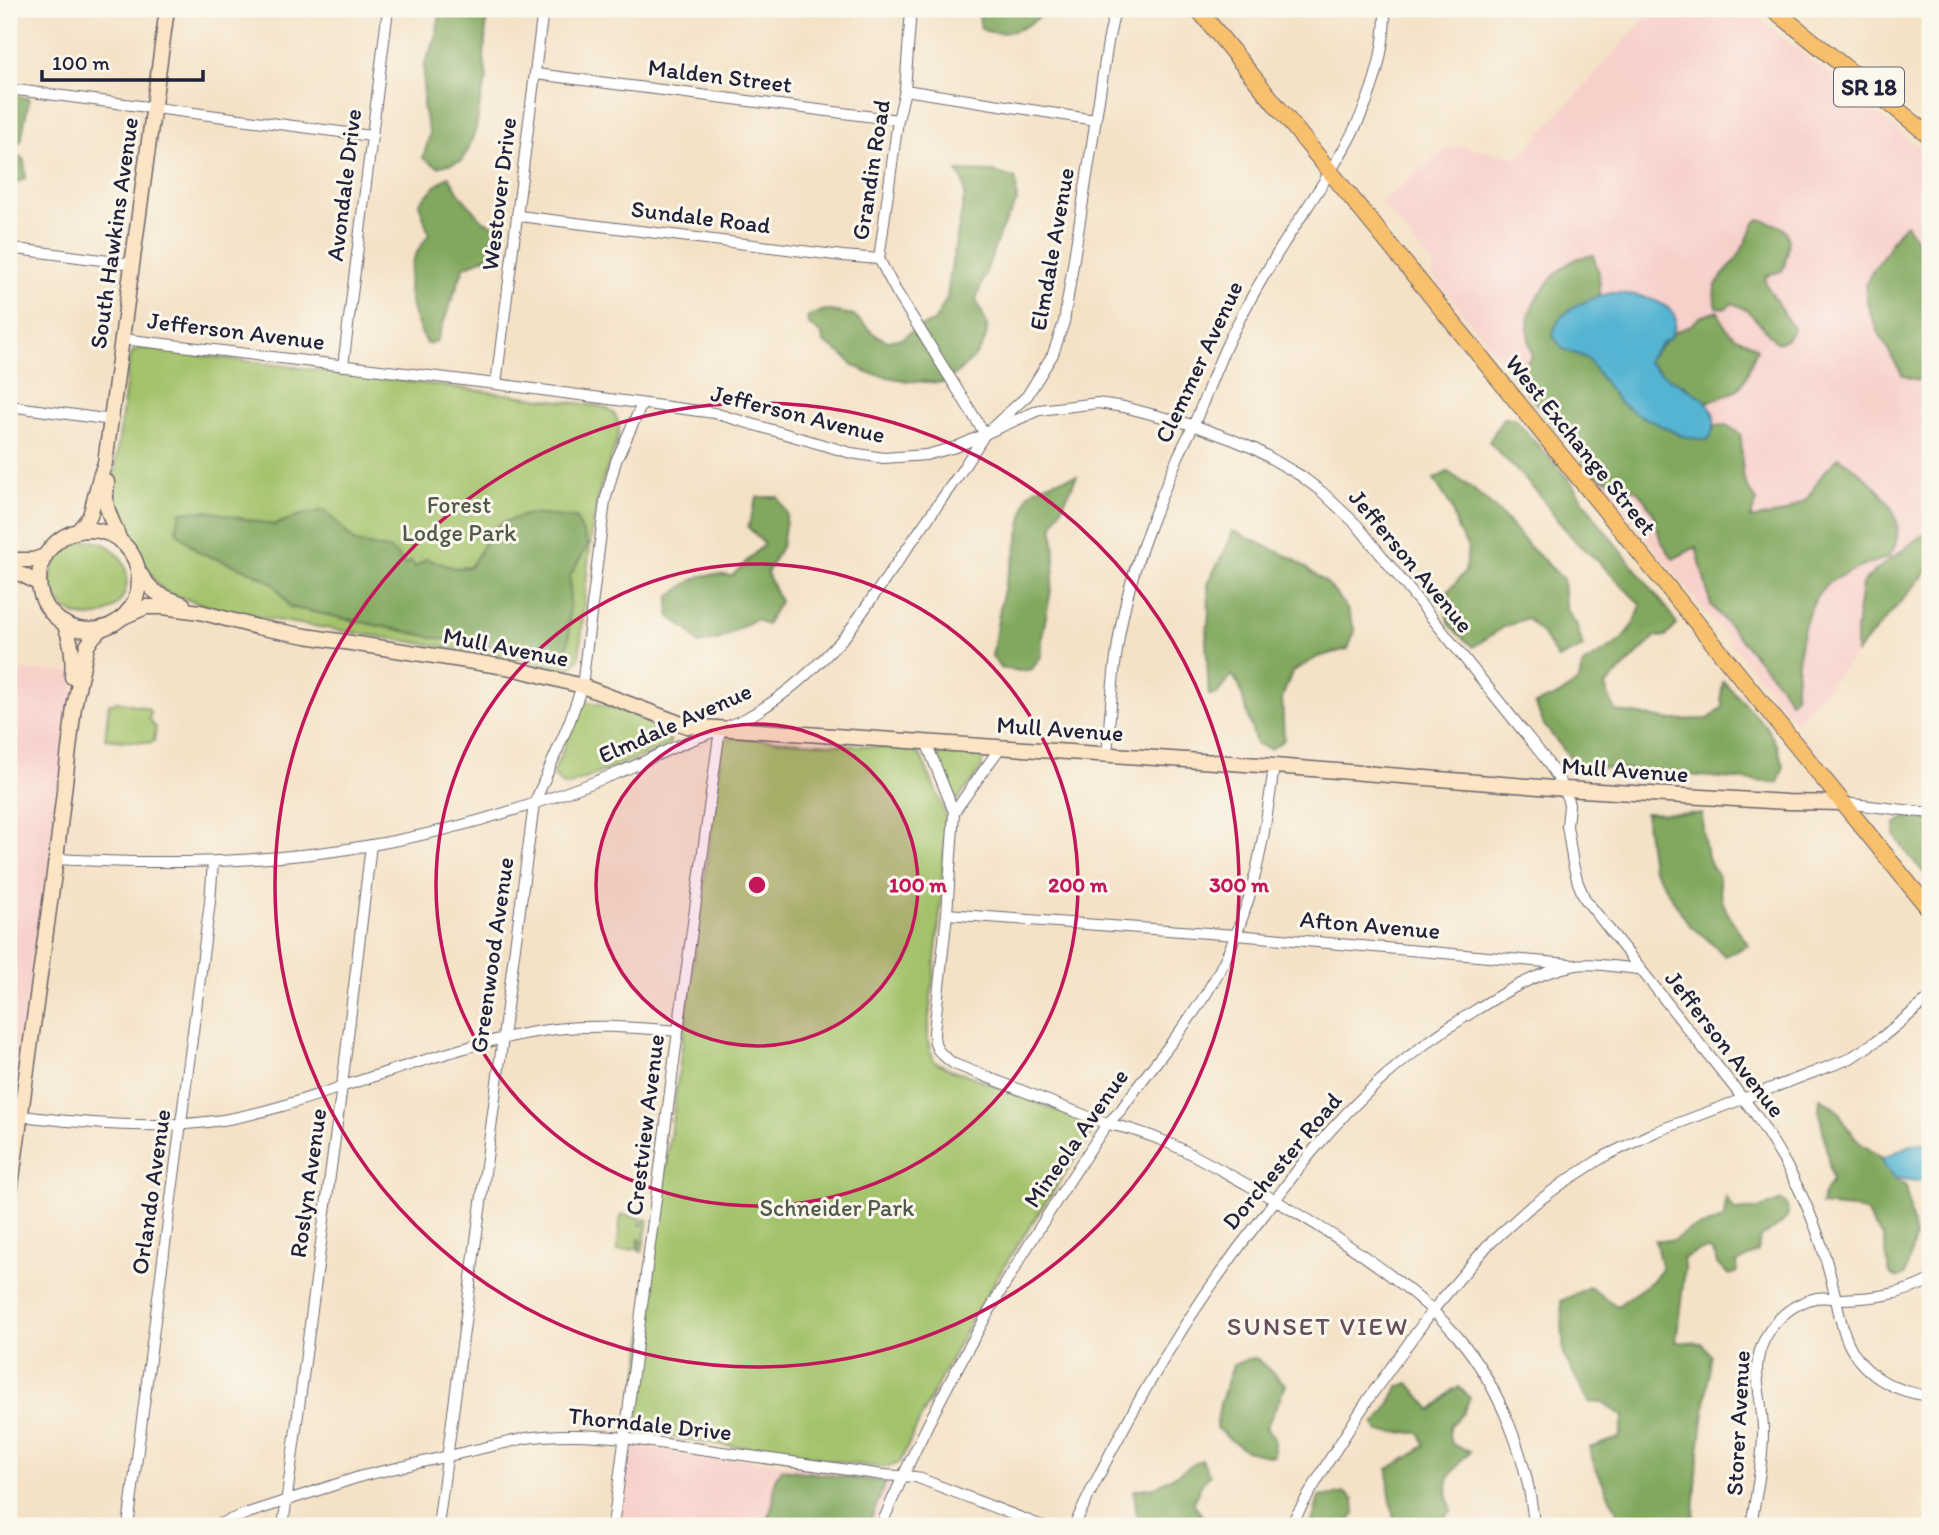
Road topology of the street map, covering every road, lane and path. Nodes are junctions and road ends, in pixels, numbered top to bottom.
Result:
1 (167, 9) edge
2 (388, 9) edge
3 (543, 9) edge
4 (911, 9) edge
5 (1115, 9) edge
6 (1198, 9) edge
7 (1385, 9) edge
8 (1773, 9) edge
9 (536, 74) junction
10 (9, 89) edge
11 (905, 90) junction
12 (154, 108) junction
13 (898, 120) junction
14 (1095, 120) junction
15 (371, 136) junction
16 (1930, 136) edge
17 (1330, 172) junction
18 (519, 216) junction
19 (9, 248) edge
20 (879, 259) junction
21 (132, 264) junction
22 (123, 339) junction
23 (343, 366) junction
24 (496, 384) junction
25 (642, 404) junction
26 (9, 406) edge
27 (113, 420) junction
28 (1193, 425) junction
29 (985, 434) junction
30 (105, 463) junction
31 (77, 532) junction
32 (120, 541) junction
33 (45, 556) junction
34 (9, 560) edge
35 (9, 570) edge
36 (138, 572) junction
37 (39, 584) junction
38 (200, 612) junction
39 (123, 617) junction
40 (64, 623) junction
41 (102, 628) junction
42 (582, 685) junction
43 (74, 707) junction
44 (720, 729) junction
45 (926, 742) junction
46 (1000, 748) junction
47 (1107, 755) junction
48 (1274, 766) junction
49 (1565, 789) junction
50 (1844, 803) junction
51 (534, 804) junction
52 (954, 812) junction
53 (1930, 813) edge
54 (372, 845) junction
55 (56, 859) junction
56 (213, 862) junction
57 (1930, 910) edge
58 (947, 914) junction
59 (1236, 935) junction
60 (1580, 964) junction
61 (1640, 969) junction
62 (1930, 998) edge
63 (678, 1031) junction
64 (503, 1038) junction
65 (342, 1086) junction
66 (1743, 1098) junction
67 (22, 1116) junction
68 (1107, 1124) junction
69 (181, 1125) junction
70 (9, 1200) edge
71 (1274, 1200) junction
72 (1930, 1280) edge
73 (1836, 1299) junction
74 (1432, 1311) junction
75 (1930, 1396) edge
76 (624, 1438) junction
77 (448, 1456) junction
78 (902, 1476) junction
79 (285, 1502) junction
80 (128, 1526) edge
81 (214, 1526) edge
82 (283, 1526) edge
83 (438, 1526) edge
84 (613, 1526) edge
85 (881, 1526) edge
86 (1042, 1526) edge
87 (1074, 1526) edge
88 (1290, 1526) edge
89 (1534, 1526) edge
90 (1751, 1526) edge

1 - 12 street, South Hawkins Avenue
2 - 15 street, Avondale Drive
3 - 9 street, Westover Drive
4 - 11 street, Grandin Road
5 - 14 street, Elmdale Avenue
6 - 17 main road, West Exchange Street
7 - 17 street, Clemmer Avenue
8 - 16 main road, SR 18
9 - 13 street, Malden Street
9 - 18 street, Westover Drive
10 - 12 street
11 - 13 street, Grandin Road
11 - 14 street
12 - 15 street
12 - 21 street, South Hawkins Avenue
13 - 20 street, Grandin Road
14 - 29 street, Elmdale Avenue
15 - 23 street, Avondale Drive
17 - 28 street, Clemmer Avenue
17 - 50 main road, West Exchange Street
18 - 20 street, Sundale Road
18 - 24 street, Westover Drive
19 - 21 street
20 - 29 street, Grandin Road
21 - 22 street, South Hawkins Avenue
22 - 23 street, Jefferson Avenue
22 - 27 street, South Hawkins Avenue
23 - 24 street, Jefferson Avenue
24 - 25 street, Jefferson Avenue
25 - 29 street, Jefferson Avenue
25 - 42 street, Greenwood Avenue
26 - 27 street
27 - 30 street, South Hawkins Avenue
28 - 29 street, Jefferson Avenue
28 - 47 street, Clemmer Avenue
28 - 49 street, Jefferson Avenue
29 - 44 street, Elmdale Avenue
30 - 31 street, South Hawkins Avenue
30 - 32 street, South Hawkins Avenue
31 - 32 street
31 - 33 street
32 - 36 street
33 - 34 street
33 - 37 street
35 - 37 street
36 - 38 street, Mull Avenue
36 - 39 street
37 - 40 street
38 - 39 street, Mull Avenue
38 - 42 street, Mull Avenue
39 - 41 street
40 - 41 street
40 - 43 street
41 - 43 street
42 - 44 street, Mull Avenue
42 - 51 street, Greenwood Avenue
43 - 55 street
44 - 45 street, Mull Avenue
44 - 51 street, Elmdale Avenue
44 - 63 street, Crestview Avenue
45 - 46 street, Mull Avenue
45 - 52 street
46 - 47 street, Mull Avenue
46 - 52 street
47 - 48 street, Mull Avenue
48 - 49 street, Mull Avenue
48 - 59 street, Mineola Avenue
49 - 50 street, Mull Avenue
49 - 61 street, Jefferson Avenue
50 - 53 street, Mull Avenue
50 - 57 main road, West Exchange Street
51 - 54 street, Elmdale Avenue
51 - 64 street, Greenwood Avenue
52 - 58 street
54 - 56 street, Elmdale Avenue
54 - 65 street, Roslyn Avenue
55 - 56 street, Elmdale Avenue
55 - 67 street
56 - 69 street, Orlando Avenue
58 - 59 street, Afton Avenue
58 - 68 street
59 - 60 street, Afton Avenue
59 - 68 street, Mineola Avenue
60 - 61 street, Dorchester Road
60 - 71 street, Dorchester Road
61 - 66 street, Jefferson Avenue
62 - 66 street
63 - 64 street
63 - 76 street, Crestview Avenue
64 - 65 street
64 - 77 street, Greenwood Avenue
65 - 69 street
65 - 79 street, Roslyn Avenue
66 - 73 street, Jefferson Avenue
66 - 74 street
67 - 69 street
67 - 70 street
68 - 71 street
68 - 78 street, Mineola Avenue
69 - 80 street, Orlando Avenue
71 - 74 street
71 - 87 street, Dorchester Road
72 - 73 street, Storer Avenue
73 - 75 street, Jefferson Avenue
73 - 90 street, Storer Avenue
74 - 88 street
74 - 89 street
76 - 77 street, Thorndale Drive
76 - 78 street, Thorndale Drive
76 - 84 street, Crestview Avenue
77 - 79 street, Thorndale Drive
77 - 83 street, Greenwood Avenue
78 - 85 street, Mineola Avenue
78 - 86 street, Thorndale Drive
79 - 81 street, Thorndale Drive
79 - 82 street, Roslyn Avenue

